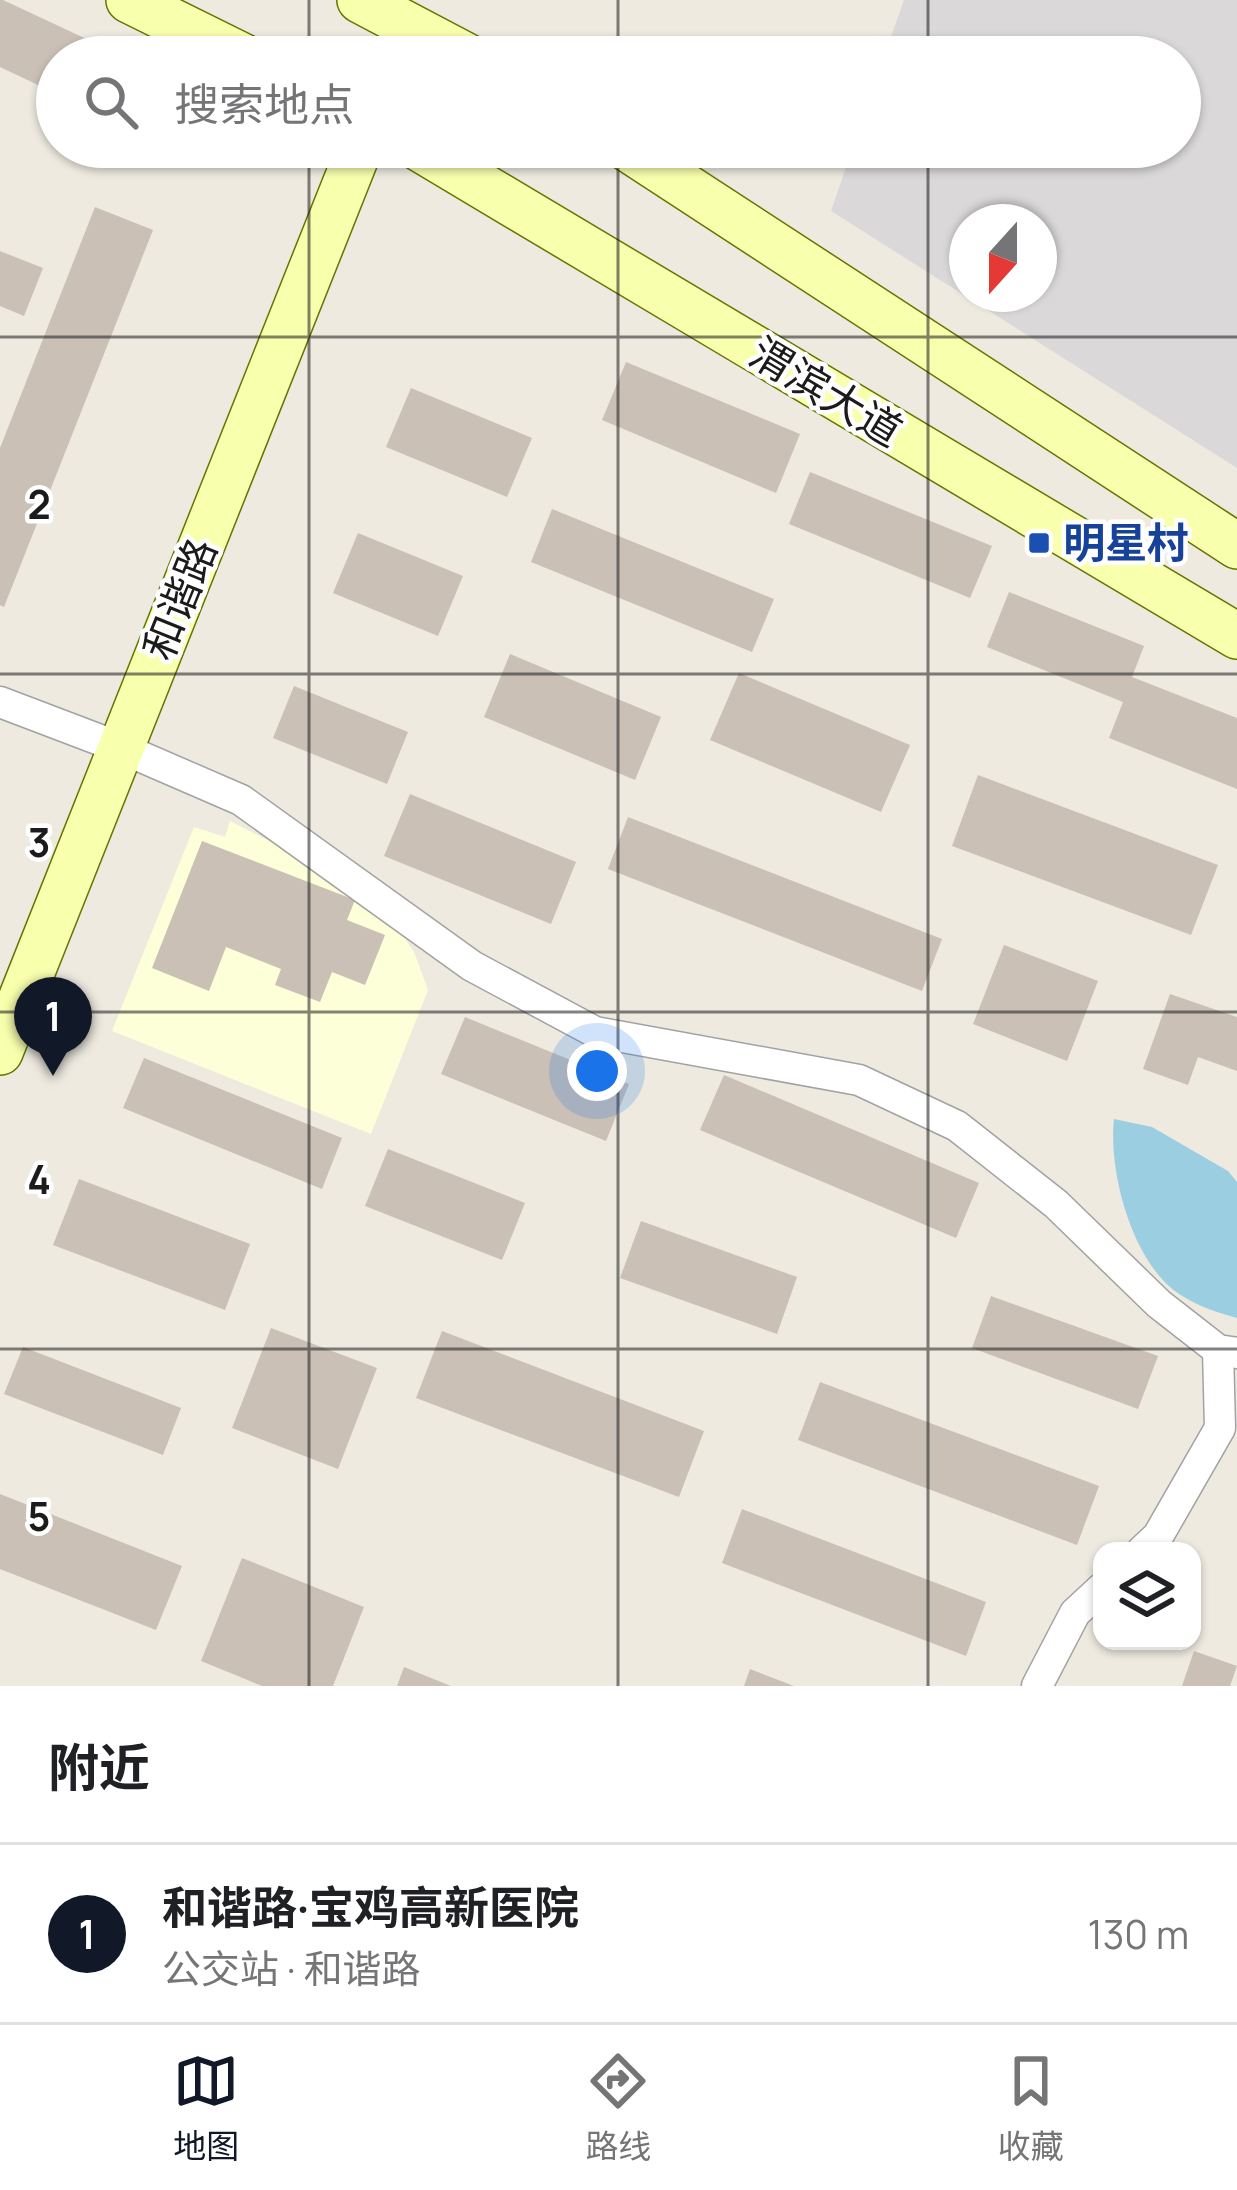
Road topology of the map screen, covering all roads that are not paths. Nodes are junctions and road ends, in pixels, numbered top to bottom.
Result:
1 (129, 0) edge
2 (360, 0) edge
3 (415, 28) edge
4 (202, 36) edge
5 (352, 168) edge
6 (452, 168) edge
7 (657, 168) edge
8 (1237, 546) edge
9 (1237, 636) edge
10 (0, 702) edge
11 (121, 748) junction
12 (0, 1052) edge
13 (1227, 1351) edge
14 (1152, 1542) edge
15 (1093, 1597) edge
16 (1037, 1686) edge

1 - 4 main road
2 - 3 main road
5 - 11 main road, 和谐路
6 - 9 main road, 渭滨大道
7 - 8 main road
10 - 11 street
11 - 12 main road, 和谐路
11 - 13 street
13 - 14 street
15 - 16 street

